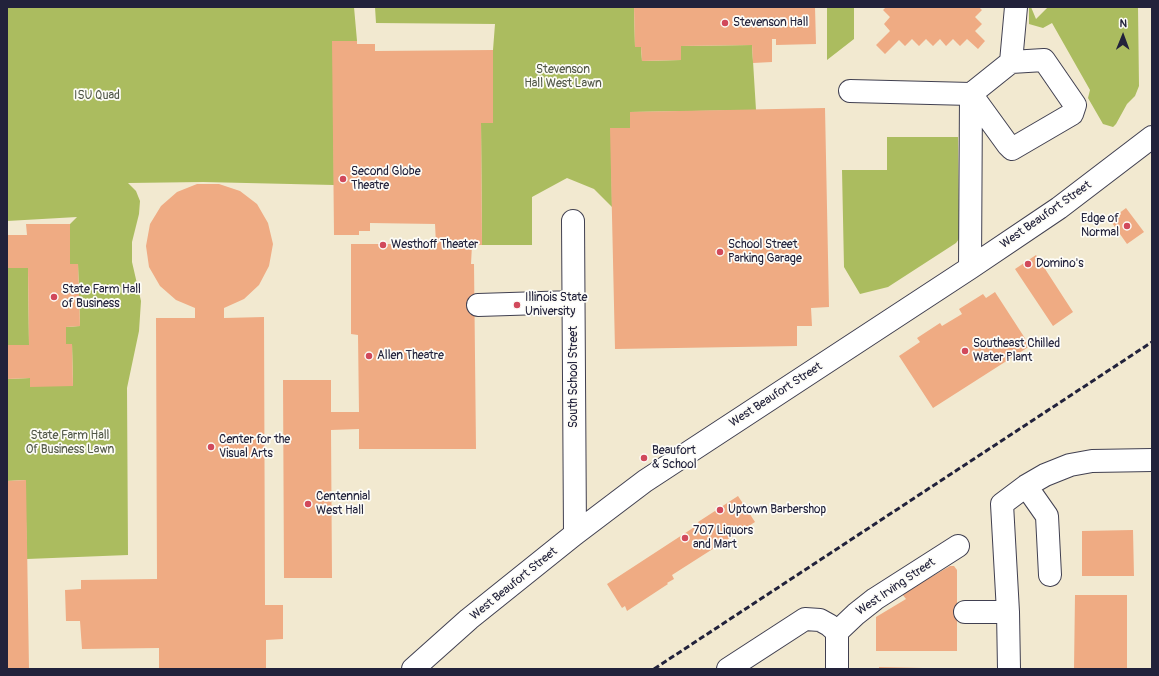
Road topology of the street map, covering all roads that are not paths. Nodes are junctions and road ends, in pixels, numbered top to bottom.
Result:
1 (1016, 7) edge
2 (1011, 62) junction
3 (850, 92) dead end
4 (971, 94) junction
5 (1152, 138) edge
6 (573, 221) dead end
7 (970, 268) junction
8 (573, 302) junction
9 (478, 305) dead end
10 (1152, 460) edge
11 (1026, 486) junction
12 (575, 534) junction
13 (958, 546) dead end
14 (1050, 575) dead end
15 (965, 612) dead end
16 (1008, 612) junction
17 (837, 632) junction
18 (413, 669) edge
19 (728, 669) edge
20 (837, 669) edge
21 (1009, 669) edge

1 - 2 street
2 - 4 street
2 - 4 street
3 - 4 street
4 - 7 street
5 - 7 street, West Beaufort Street
6 - 8 street, South School Street
7 - 12 street, West Beaufort Street
8 - 9 street
8 - 12 street, South School Street
10 - 11 street
11 - 14 street
11 - 16 street
12 - 18 street, West Beaufort Street
13 - 17 street, West Irving Street
15 - 16 street
16 - 21 street
17 - 19 street
17 - 20 street

